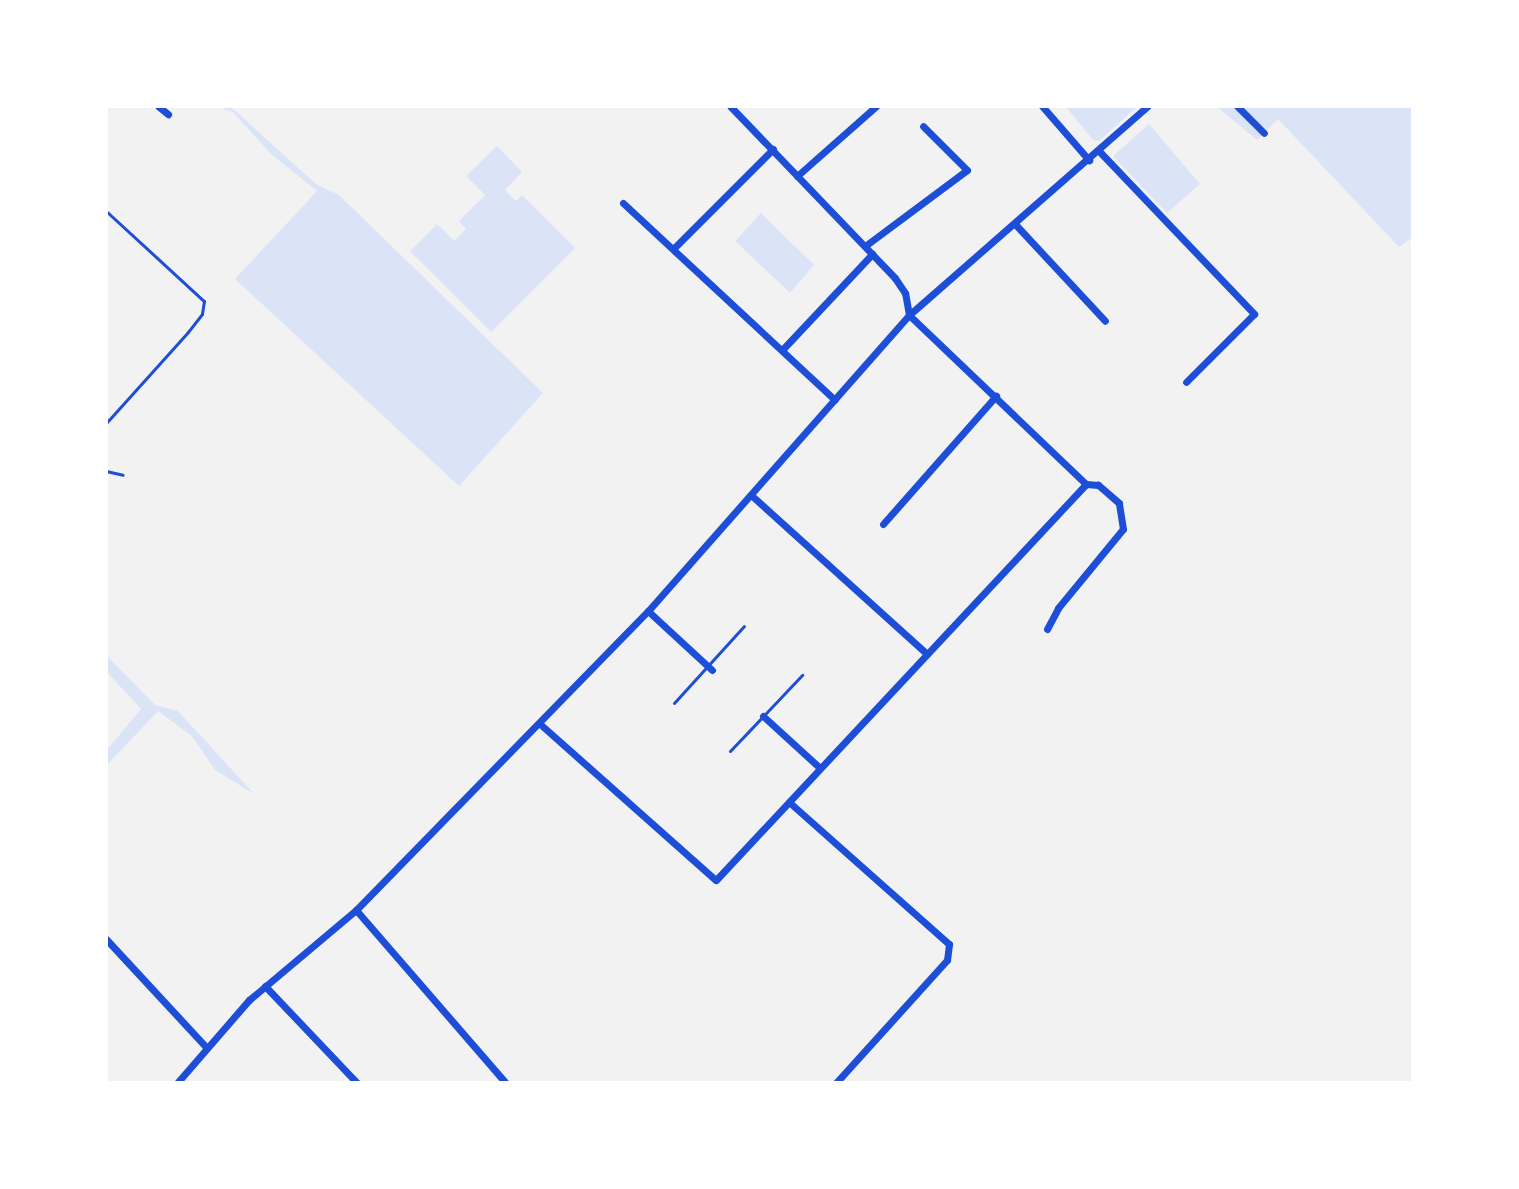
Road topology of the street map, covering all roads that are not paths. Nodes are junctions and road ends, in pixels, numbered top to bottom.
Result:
1 (158, 106) edge
2 (730, 106) edge
3 (876, 106) edge
4 (1042, 106) edge
5 (1148, 106) edge
6 (1237, 106) edge
7 (168, 114) dead end
8 (923, 126) dead end
9 (1264, 133) dead end
10 (773, 149) junction
11 (1099, 151) junction
12 (1089, 160) junction
13 (797, 176) junction
14 (623, 203) dead end
15 (106, 211) edge
16 (1015, 224) junction
17 (865, 246) junction
18 (674, 248) junction
19 (872, 254) junction
20 (909, 315) junction
21 (1105, 321) dead end
22 (782, 350) junction
23 (1186, 382) dead end
24 (996, 396) junction
25 (835, 400) junction
26 (106, 423) edge
27 (106, 471) edge
28 (123, 475) dead end
29 (1086, 484) junction
30 (751, 495) junction
31 (883, 524) dead end
32 (648, 611) junction
33 (744, 626) dead end
34 (1047, 629) dead end
35 (927, 654) junction
36 (710, 668) junction
37 (802, 675) dead end
38 (674, 703) dead end
39 (763, 716) junction
40 (540, 724) junction
41 (730, 751) dead end
42 (820, 768) junction
43 (789, 802) junction
44 (356, 910) junction
45 (106, 939) edge
46 (265, 986) junction
47 (206, 1047) junction
48 (352, 1081) edge
49 (177, 1083) edge
50 (506, 1083) edge
51 (836, 1083) edge

1 - 7 street
2 - 10 street
3 - 13 street
4 - 12 street
5 - 11 street
6 - 9 street
8 - 17 street
10 - 13 street
10 - 18 street
11 - 12 street
11 - 23 street
12 - 16 street
13 - 17 street
14 - 18 street
15 - 26 lane
16 - 20 street
16 - 21 street
17 - 19 street
18 - 22 street
19 - 20 street
19 - 22 street
20 - 24 street
20 - 25 street
22 - 25 street
24 - 29 street
24 - 31 street
25 - 30 street
27 - 28 lane
29 - 34 street
29 - 35 street
30 - 32 street
30 - 35 street
32 - 36 street
32 - 40 street
33 - 36 lane
35 - 42 street
36 - 38 lane
37 - 39 lane
39 - 41 lane
39 - 42 street
40 - 43 street
40 - 44 street
42 - 43 street
43 - 51 street
44 - 46 street
44 - 50 street
45 - 47 street
46 - 47 street
46 - 48 street
47 - 49 street

